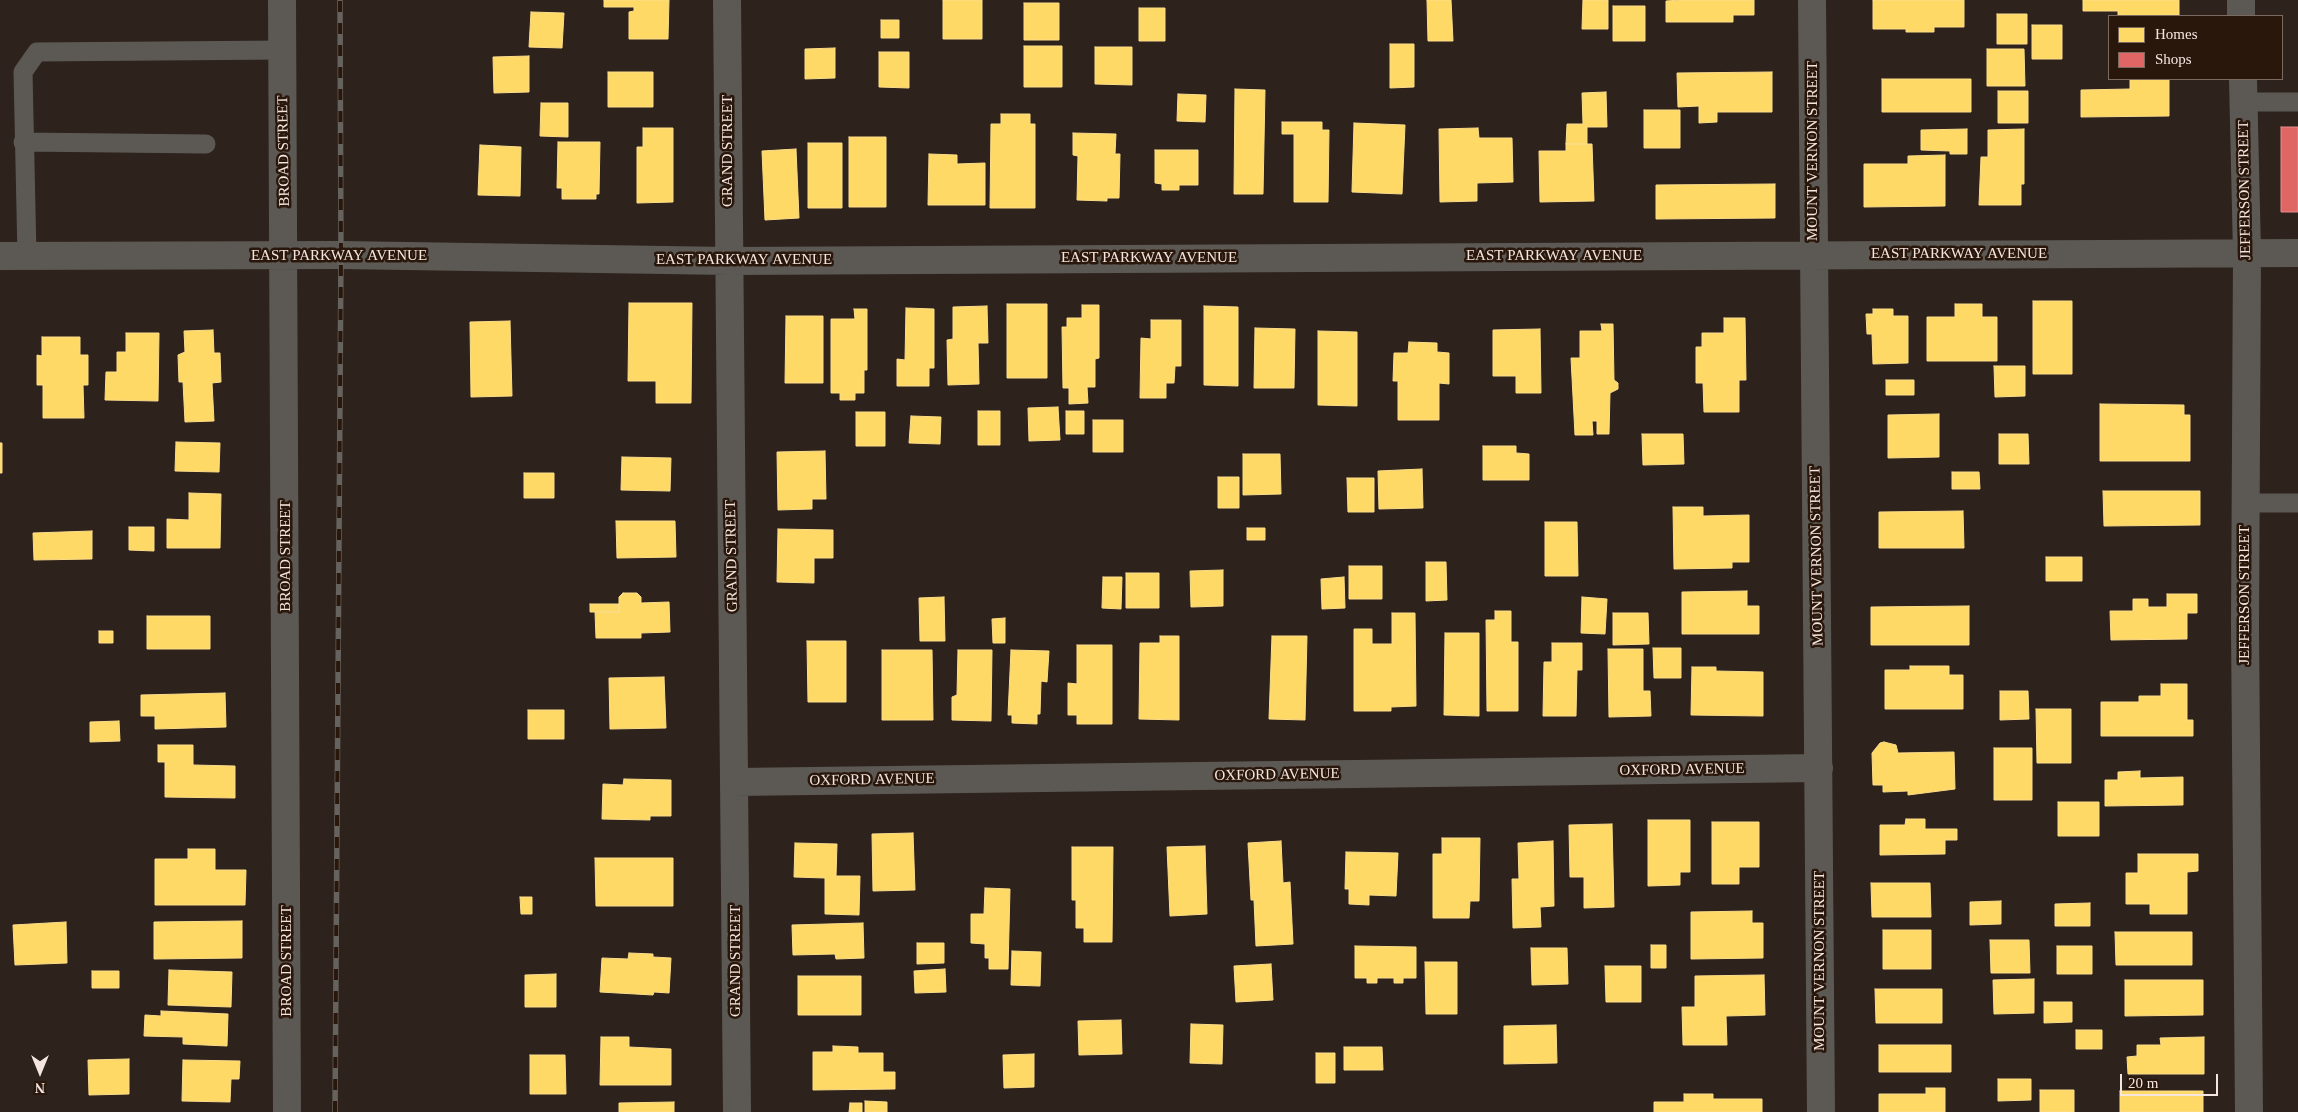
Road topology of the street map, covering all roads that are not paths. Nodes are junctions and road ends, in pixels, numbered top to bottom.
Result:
1 (282, 0) edge
2 (726, 0) edge
3 (1812, 0) edge
4 (2241, 0) edge
5 (2241, 15) edge
6 (283, 50) junction
7 (2243, 90) edge
8 (2298, 102) edge
9 (24, 142) junction
10 (206, 144) dead end
11 (2298, 253) edge
12 (1813, 254) junction
13 (2247, 254) junction
14 (285, 255) junction
15 (0, 256) edge
16 (27, 256) junction
17 (729, 261) junction
18 (2245, 503) junction
19 (2298, 503) edge
20 (1819, 768) junction
21 (734, 782) junction
22 (287, 1112) edge
23 (737, 1112) edge
24 (1821, 1112) edge
25 (2249, 1112) edge

1 - 6 street, BROAD STREET
2 - 17 street, GRAND STREET
3 - 12 street, MOUNT VERNON STREET
4 - 5 street
6 - 9 lane
6 - 14 street, BROAD STREET
7 - 8 lane
7 - 13 street, JEFFERSON STREET
9 - 10 lane
9 - 16 lane
11 - 13 street, EAST PARKWAY AVENUE
12 - 13 street, EAST PARKWAY AVENUE
12 - 17 street, EAST PARKWAY AVENUE
12 - 20 street, MOUNT VERNON STREET
13 - 18 street, JEFFERSON STREET
14 - 16 street, EAST PARKWAY AVENUE
14 - 17 street, EAST PARKWAY AVENUE
14 - 22 street, BROAD STREET
15 - 16 street, EAST PARKWAY AVENUE
17 - 21 street, GRAND STREET
18 - 19 lane
18 - 25 street, JEFFERSON STREET
20 - 21 street, OXFORD AVENUE
20 - 24 street, MOUNT VERNON STREET
21 - 23 street, GRAND STREET

